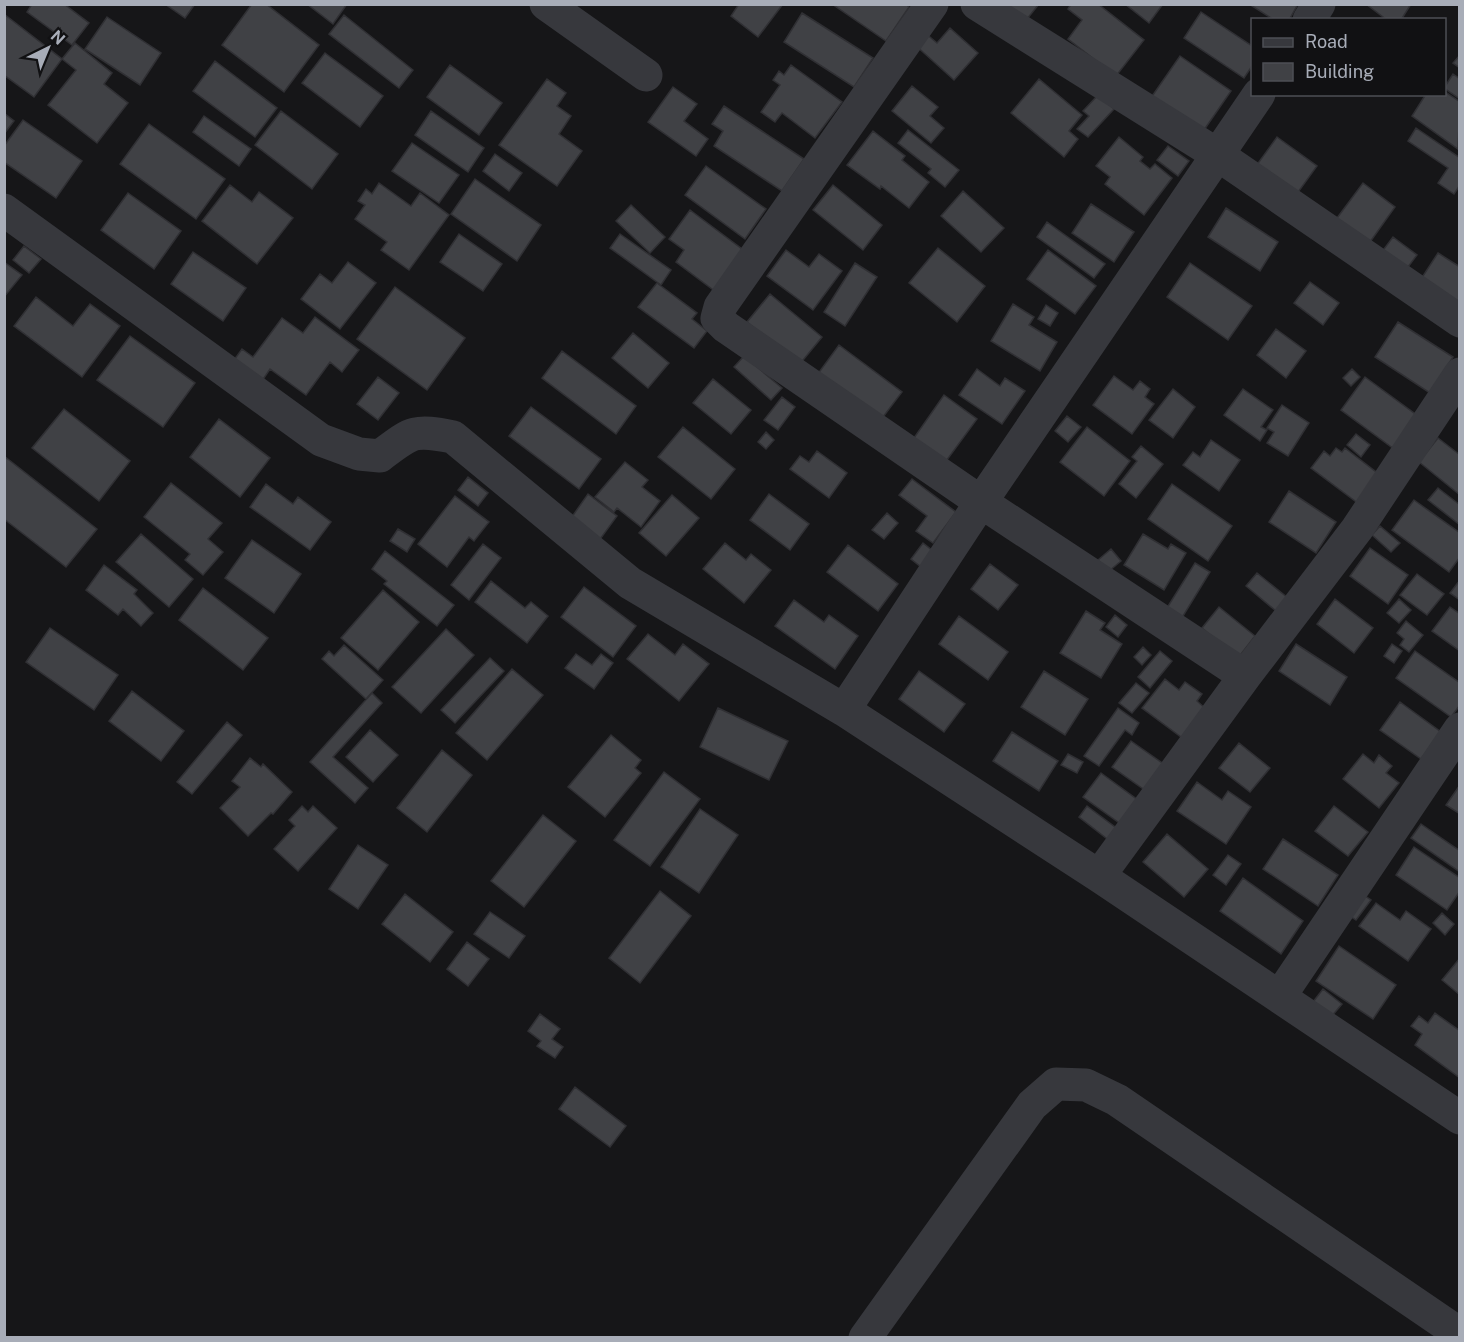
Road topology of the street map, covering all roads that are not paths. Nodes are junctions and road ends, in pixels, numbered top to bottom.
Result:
1 (546, 4) edge
2 (932, 4) edge
3 (977, 4) edge
4 (1319, 4) edge
5 (1310, 18) edge
6 (646, 75) dead end
7 (1258, 96) edge
8 (1218, 155) junction
9 (4, 210) edge
10 (1460, 321) edge
11 (1460, 374) edge
12 (981, 502) junction
13 (1245, 676) junction
14 (844, 710) junction
15 (1460, 729) edge
16 (1099, 876) junction
17 (1280, 996) junction
18 (1460, 1118) edge
19 (1460, 1334) edge
20 (865, 1338) edge

1 - 6 street
2 - 12 street
3 - 8 street
4 - 5 street
7 - 8 street
8 - 10 street
8 - 12 street
9 - 14 street
11 - 13 street
12 - 13 street
12 - 14 street
13 - 16 street
14 - 16 street
15 - 17 street
16 - 17 street
17 - 18 street
19 - 20 street

